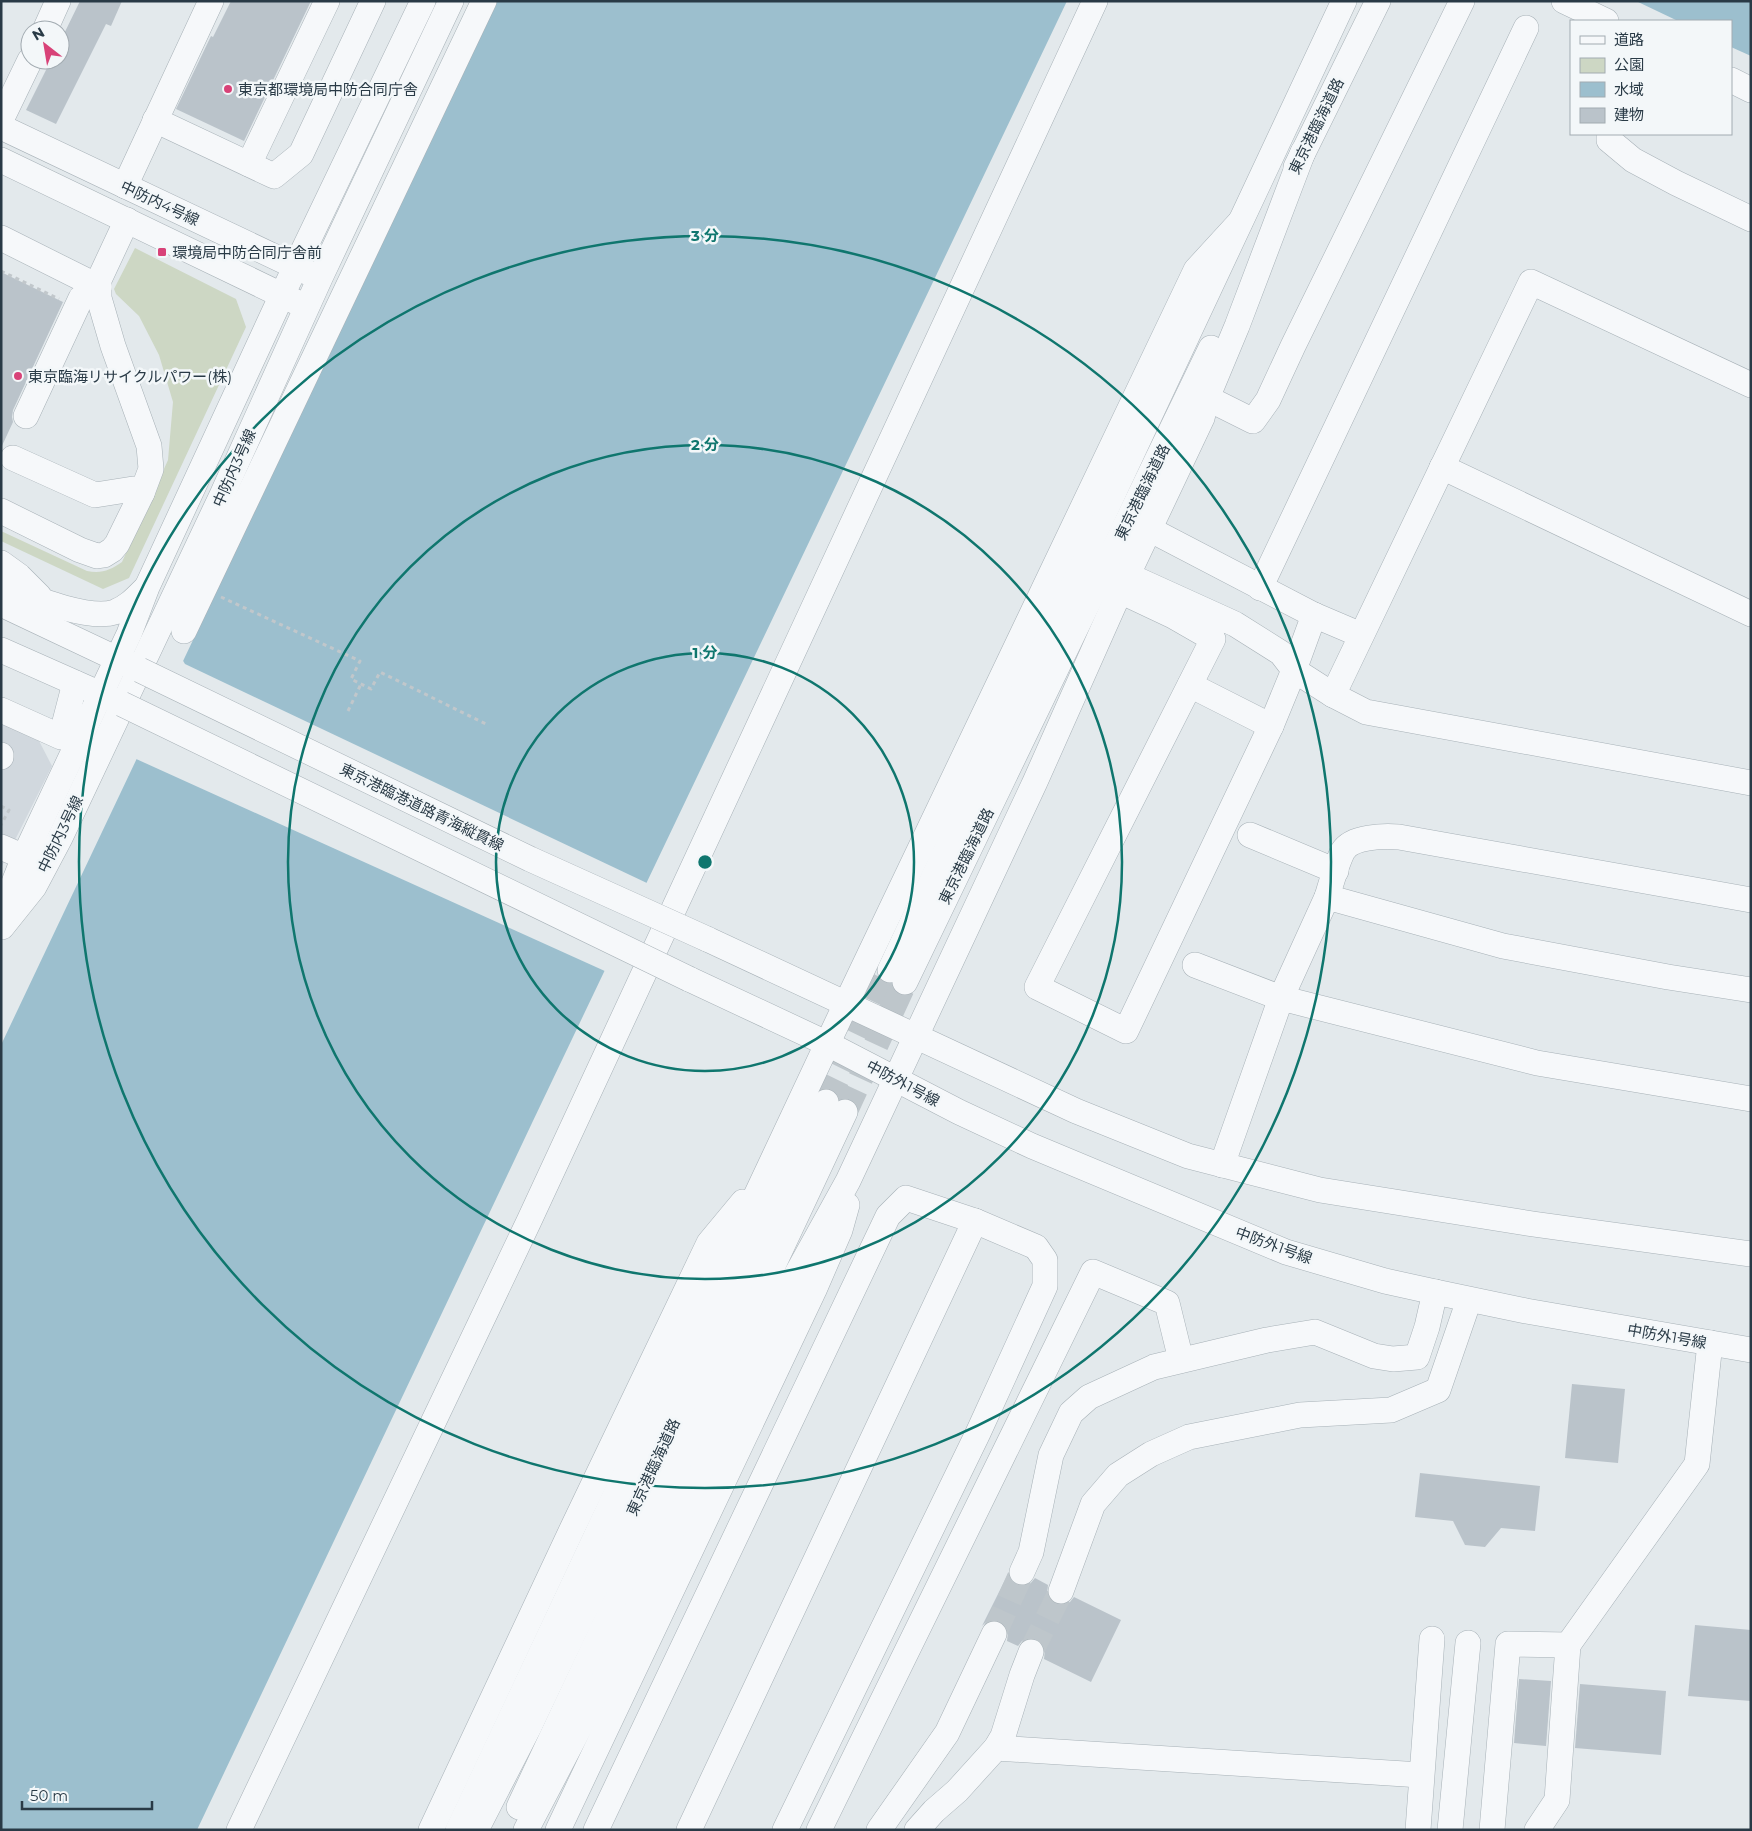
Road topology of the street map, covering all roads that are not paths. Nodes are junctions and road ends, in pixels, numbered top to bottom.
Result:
1 (58, 1) edge
2 (212, 1) edge
3 (327, 1) edge
4 (373, 1) edge
5 (423, 1) edge
6 (452, 1) edge
7 (484, 1) edge
8 (1095, 1) edge
9 (1344, 1) edge
10 (1378, 1) edge
11 (1462, 1) edge
12 (1564, 1) edge
13 (49, 20) edge
14 (1604, 20) edge
15 (1526, 28) dead end
16 (26, 70) edge
17 (1732, 80) edge
18 (1751, 90) edge
19 (155, 120) junction
20 (3, 130) edge
21 (1609, 135) edge
22 (1303, 152) junction
23 (1, 160) edge
24 (249, 164) junction
25 (125, 186) junction
26 (1751, 219) edge
27 (127, 220) junction
28 (1240, 222) junction
29 (1, 238) edge
30 (296, 267) junction
31 (320, 278) junction
32 (99, 287) junction
33 (282, 295) junction
34 (306, 306) junction
35 (1751, 385) edge
36 (1207, 398) junction
37 (26, 416) dead end
38 (13, 458) dead end
39 (1442, 467) junction
40 (142, 493) junction
41 (1, 511) edge
42 (1149, 529) junction
43 (1, 563) edge
44 (1123, 583) junction
45 (1, 586) edge
46 (148, 587) junction
47 (1260, 588) junction
48 (44, 601) junction
49 (1, 604) edge
50 (1751, 614) edge
51 (1314, 616) junction
52 (184, 632) dead end
53 (1361, 636) junction
54 (1, 650) edge
55 (117, 660) junction
56 (140, 670) junction
57 (1294, 670) junction
58 (75, 683) junction
59 (1190, 685) junction
60 (1333, 695) junction
61 (112, 699) junction
62 (1, 710) edge
63 (1271, 726) junction
64 (1751, 783) edge
65 (1250, 835) dead end
66 (1, 847) edge
67 (24, 856) junction
68 (1336, 871) junction
69 (1327, 896) junction
70 (1751, 900) edge
71 (2, 927) edge
72 (1195, 965) dead end
73 (1751, 990) edge
74 (1281, 998) junction
75 (846, 1004) junction
76 (915, 1037) junction
77 (828, 1044) junction
78 (896, 1078) junction
79 (1751, 1099) edge
80 (1222, 1165) junction
81 (769, 1170) junction
82 (848, 1180) junction
83 (975, 1221) junction
84 (1751, 1254) edge
85 (1435, 1292) junction
86 (1469, 1300) junction
87 (1710, 1344) junction
88 (1751, 1350) edge
89 (1181, 1360) junction
90 (1022, 1572) tunnel mouth
91 (1061, 1591) tunnel mouth
92 (994, 1634) tunnel mouth
93 (1432, 1639) dead end
94 (1468, 1643) dead end
95 (1568, 1645) junction
96 (1031, 1652) tunnel mouth
97 (996, 1748) junction
98 (1421, 1775) junction
99 (239, 1830) edge
100 (431, 1830) edge
101 (458, 1830) edge
102 (476, 1830) edge
103 (509, 1830) edge
104 (526, 1830) edge
105 (558, 1830) edge
106 (596, 1830) edge
107 (688, 1830) edge
108 (785, 1830) edge
109 (819, 1830) edge
110 (879, 1830) edge
111 (917, 1830) edge
112 (1418, 1830) edge
113 (1450, 1830) edge
114 (1492, 1830) edge
115 (1537, 1830) edge

1 - 13 street
2 - 19 street
3 - 24 street
4 - 24 street
5 - 30 street, 中防内3号線
6 - 31 street, 中防内3号線
7 - 52 street
8 - 99 street
9 - 28 street, 東京港臨海道路
10 - 22 street, 東京港臨海道路
11 - 36 street
12 - 14 street
15 - 47 street
16 - 20 street
17 - 18 street
19 - 24 street
19 - 25 street
20 - 25 street, 中防内4号線
21 - 26 street
22 - 28 street, 東京港臨海道路
22 - 36 street
23 - 27 street, 中防内4号線
25 - 30 street, 中防内4号線
27 - 32 street
27 - 33 street, 中防内4号線
28 - 75 street
29 - 32 street
30 - 31 street, 中防内4号線
30 - 33 street, 中防内3号線
31 - 34 street, 中防内3号線
32 - 37 street
32 - 40 street
33 - 34 street, 中防内4号線
33 - 46 street, 中防内3号線
34 - 56 street, 中防内3号線
35 - 39 street
36 - 42 street
38 - 40 street
39 - 50 street
39 - 53 street
40 - 41 street
42 - 44 street
42 - 47 street
43 - 48 street
44 - 57 street
44 - 59 street
44 - 76 street
45 - 48 street
46 - 48 street
46 - 55 street, 中防内3号線
47 - 51 street
49 - 55 street, 東京港臨港道路青海縦貫線
51 - 53 street
51 - 57 street
53 - 60 street
54 - 58 street
55 - 56 street, 東京港臨港道路青海縦貫線
55 - 61 street, 中防内3号線
56 - 61 street, 中防内3号線
56 - 75 street, 東京港臨港道路青海縦貫線, bridge
57 - 60 street
57 - 63 street
58 - 61 street
58 - 62 street
59 - 63 street
59 - 63 street
60 - 64 street
61 - 67 street, 中防内3号線
61 - 71 street, 中防内3号線
61 - 77 street, bridge
65 - 68 street
66 - 67 street
67 - 71 street, 中防内3号線
68 - 69 street
68 - 70 street
69 - 73 street
69 - 74 street
72 - 74 street
74 - 79 street
74 - 80 street
75 - 76 street
75 - 77 street
76 - 78 street
76 - 80 street
77 - 78 street, 中防外1号線
77 - 81 street
78 - 82 street
78 - 85 street, 中防外1号線
80 - 84 street
81 - 100 street
81 - 101 street
82 - 104 street
82 - 105 street
83 - 106 street
83 - 107 street
83 - 108 street
85 - 86 street, 中防外1号線
85 - 89 street
86 - 87 street, 中防外1号線
86 - 91 street
87 - 88 street, 中防外1号線
87 - 95 street
89 - 90 street
89 - 109 street
92 - 110 street
93 - 98 street
94 - 113 street
95 - 114 street
95 - 115 street
96 - 97 street
97 - 98 street
97 - 111 street
98 - 112 street
102 - 103 street, 東京港臨海道路

